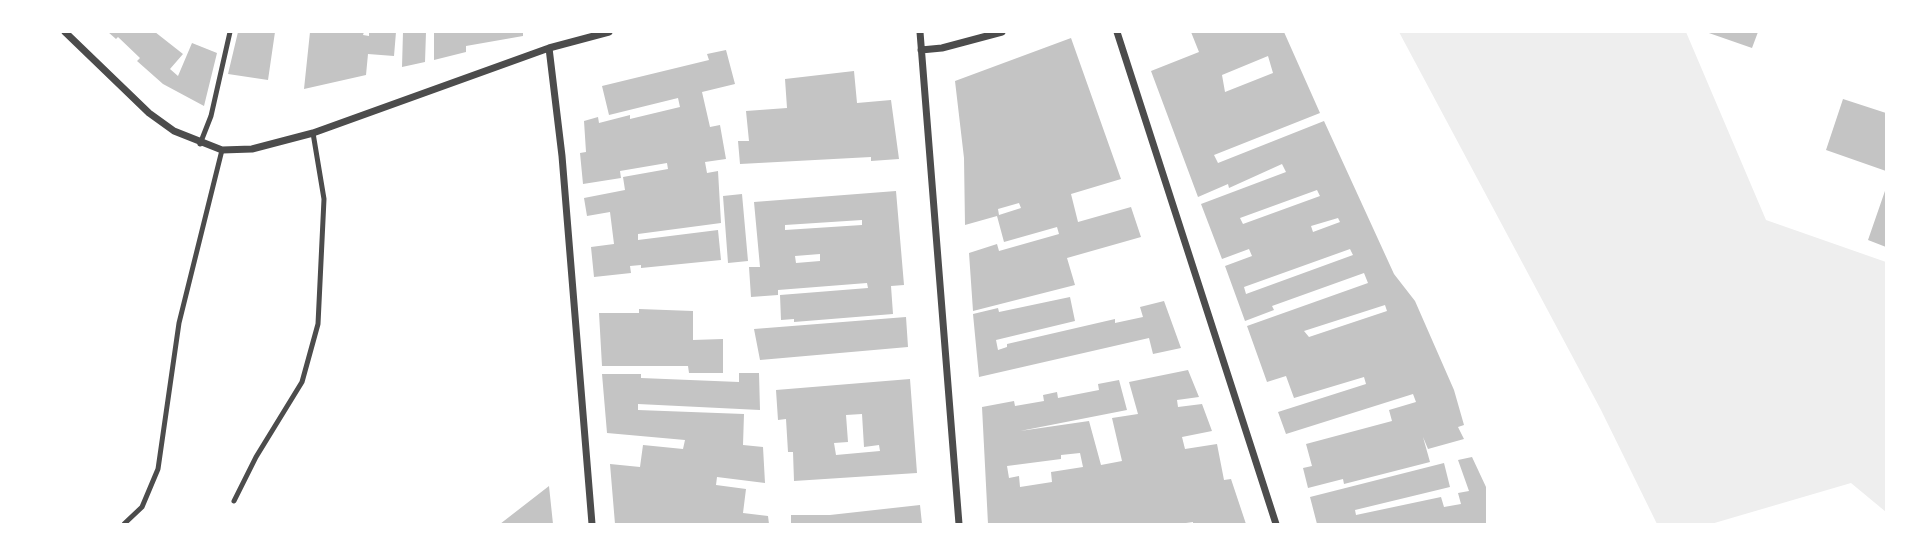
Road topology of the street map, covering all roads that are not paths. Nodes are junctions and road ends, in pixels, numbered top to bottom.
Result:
1 (65, 32) edge
2 (230, 32) edge
3 (609, 32) edge
4 (920, 32) edge
5 (1002, 32) edge
6 (1117, 32) edge
7 (549, 48) junction
8 (921, 50) junction
9 (313, 133) junction
10 (200, 144) junction
11 (222, 150) junction
12 (234, 501) dead end
13 (124, 524) edge
14 (593, 524) edge
15 (959, 524) edge
16 (1276, 524) edge

1 - 10 street
2 - 10 lane
3 - 7 street
4 - 8 street
5 - 8 street
6 - 16 street
7 - 9 street
7 - 14 street
8 - 15 street
9 - 11 street
9 - 12 lane
10 - 11 street
11 - 13 lane

